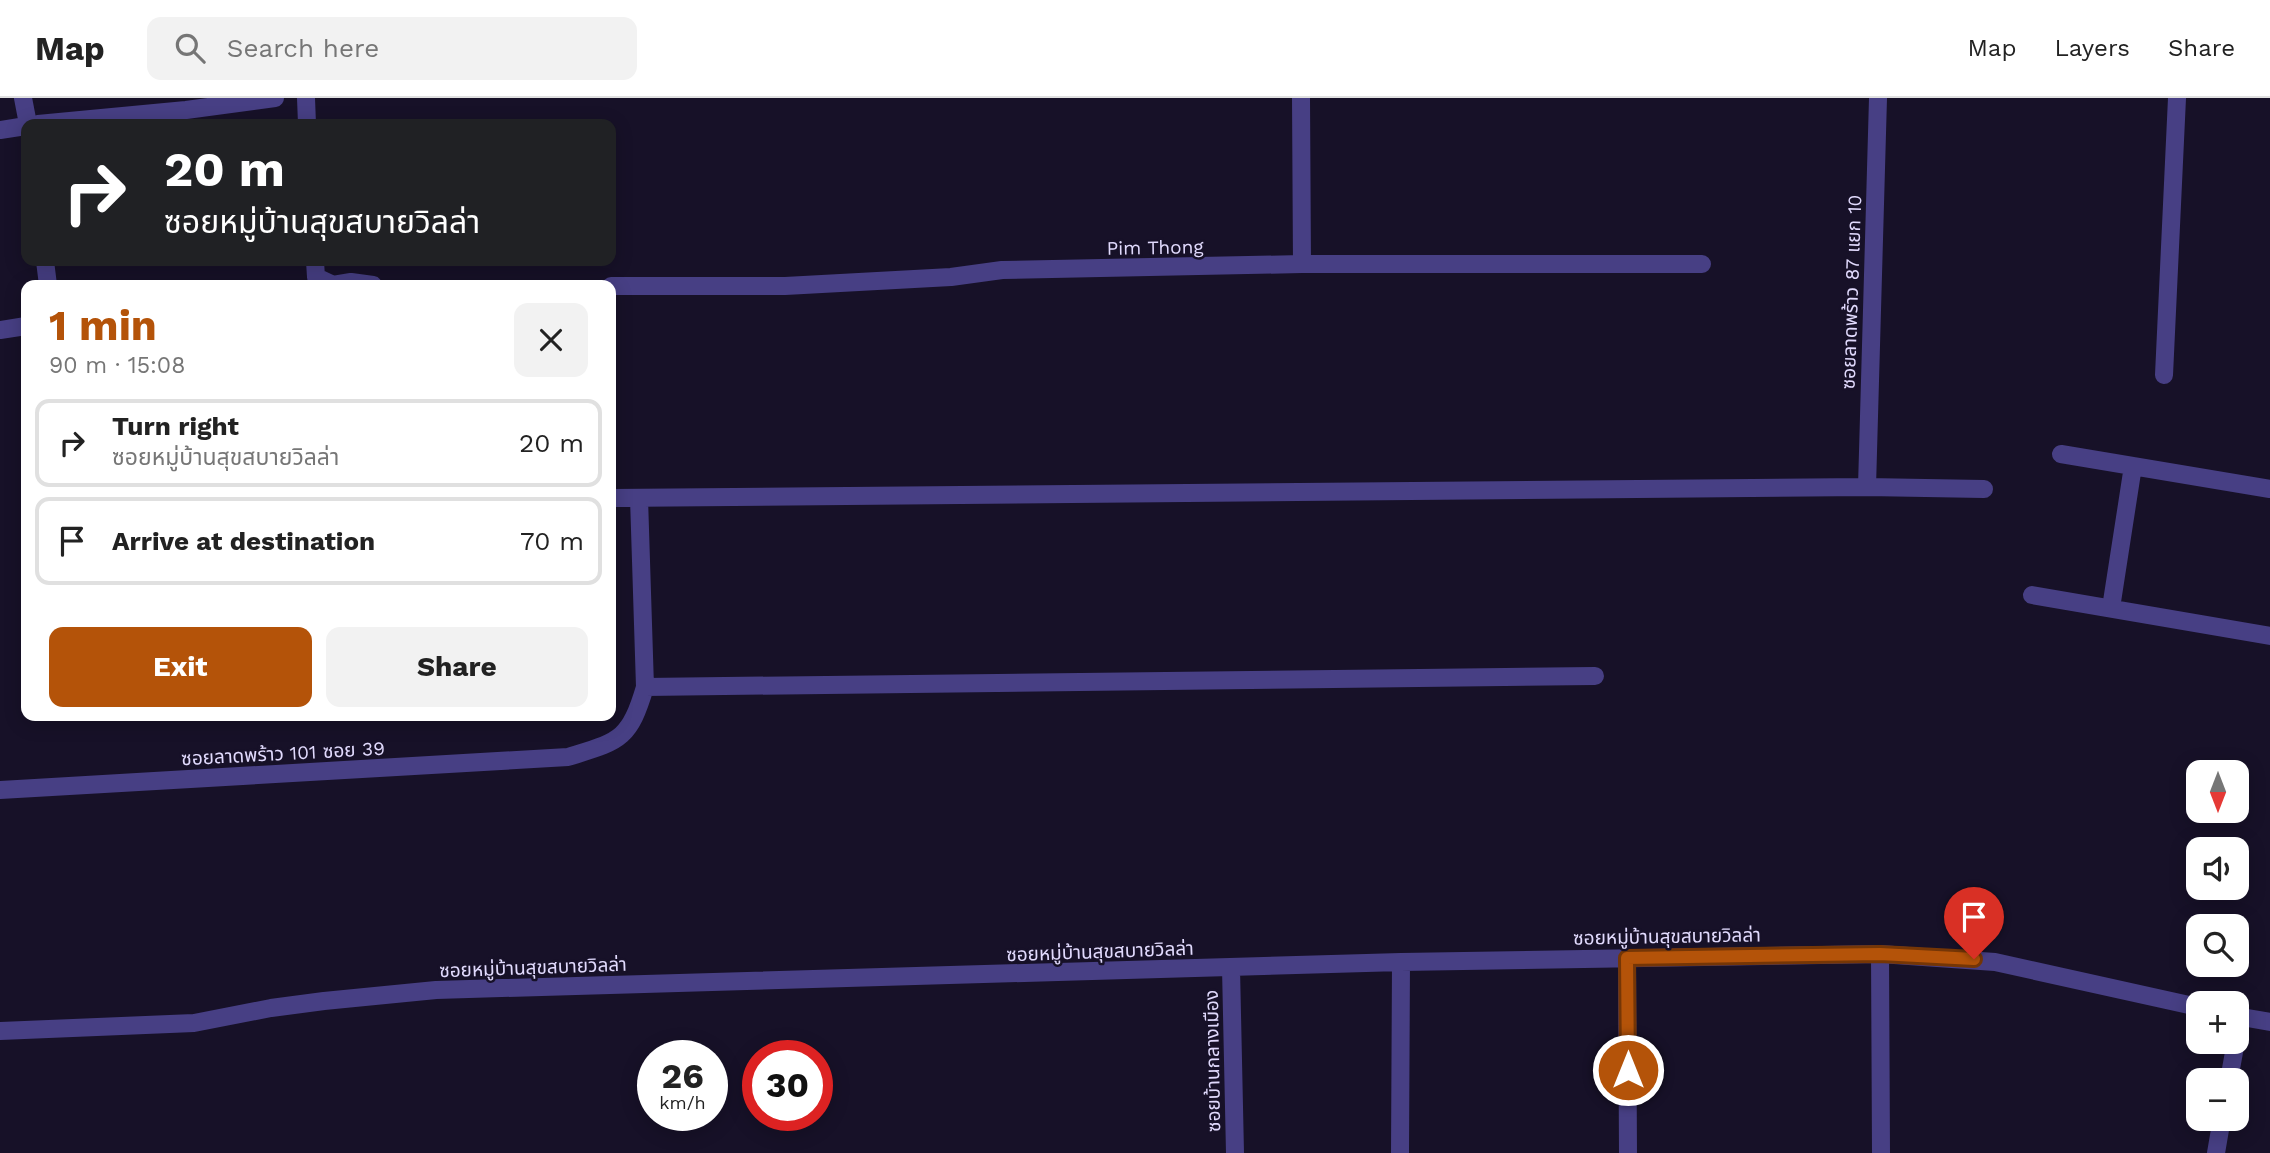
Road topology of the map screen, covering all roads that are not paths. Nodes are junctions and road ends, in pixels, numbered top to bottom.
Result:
1 (23, 98) edge
2 (275, 98) edge
3 (306, 98) edge
4 (1301, 98) edge
5 (1878, 98) edge
6 (2177, 98) edge
7 (26, 119) edge
8 (91, 119) edge
9 (307, 119) edge
10 (21, 126) edge
11 (0, 131) edge
12 (1303, 264) junction
13 (1702, 264) dead end
14 (315, 266) edge
15 (322, 280) edge
16 (616, 286) edge
17 (21, 327) edge
18 (0, 330) edge
19 (2164, 375) dead end
20 (2062, 454) dead end
21 (2133, 466) junction
22 (1867, 487) junction
23 (1983, 489) dead end
24 (2270, 489) edge
25 (616, 498) edge
26 (639, 498) junction
27 (2032, 595) dead end
28 (2111, 608) junction
29 (2270, 635) edge
30 (1595, 676) dead end
31 (645, 687) junction
32 (0, 790) edge
33 (1880, 954) junction
34 (1627, 958) junction
35 (1401, 962) junction
36 (1231, 968) junction
37 (2186, 1004) edge
38 (2249, 1018) edge
39 (2270, 1022) edge
40 (0, 1031) edge
41 (2220, 1131) edge
42 (1235, 1153) edge
43 (1400, 1153) edge
44 (1628, 1153) edge
45 (1881, 1153) edge
46 (2216, 1153) edge

1 - 7 street
2 - 8 street
3 - 9 street
4 - 12 street
5 - 22 street, ซอยลาดพร้าว 87 แยก 10
6 - 19 street
10 - 11 street
12 - 13 street, Pim Thong
12 - 16 street, Pim Thong
14 - 15 street
17 - 18 street
20 - 21 street
21 - 24 street
21 - 28 street
22 - 23 street
22 - 26 street
25 - 26 street
26 - 31 street
27 - 28 street
28 - 29 street
30 - 31 street
31 - 32 street, ซอยลาดพร้าว 101 ซอย 39
33 - 34 street, ซอยหมู่บ้านสุขสบายวิลล่า
33 - 37 street, ซอยหมู่บ้านสุขสบายวิลล่า
33 - 45 street
34 - 35 street, ซอยหมู่บ้านสุขสบายวิลล่า
34 - 44 street
35 - 36 street, ซอยหมู่บ้านสุขสบายวิลล่า
35 - 43 street
36 - 40 street, ซอยหมู่บ้านสุขสบายวิลล่า
36 - 42 street, ซอยบ้านกลางเมือง
38 - 39 street
41 - 46 street

